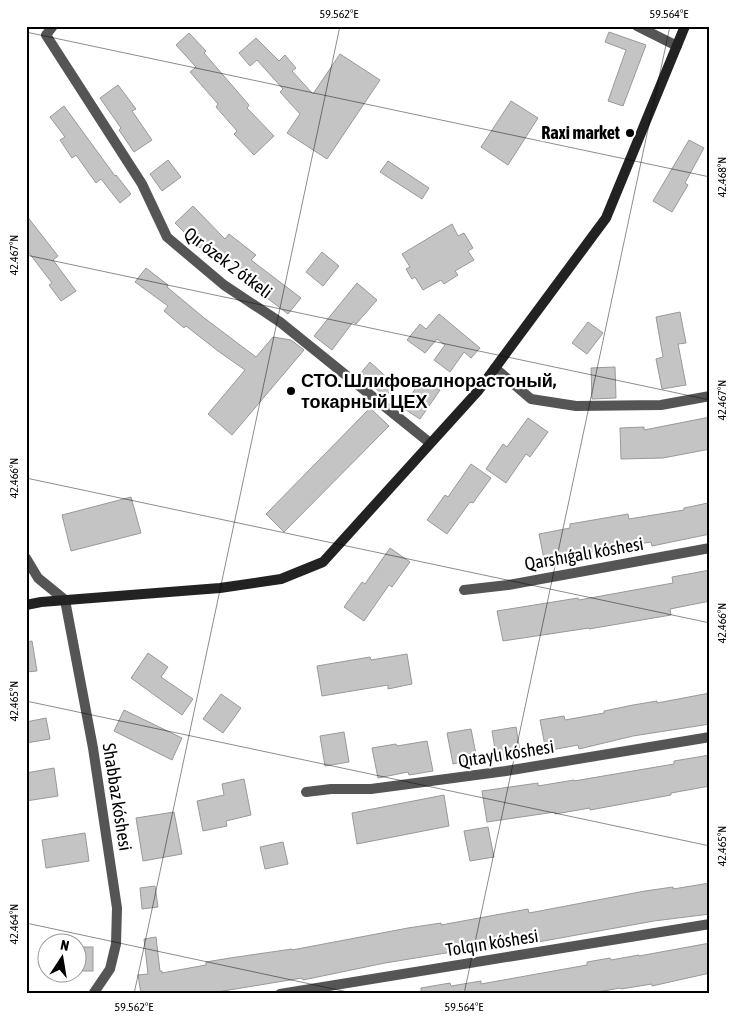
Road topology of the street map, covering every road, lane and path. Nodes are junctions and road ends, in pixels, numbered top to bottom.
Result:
1 (53, 26) edge
2 (637, 26) edge
3 (685, 26) edge
4 (677, 46) junction
5 (495, 368) junction
6 (710, 396) edge
7 (430, 443) junction
8 (710, 548) edge
9 (26, 558) edge
10 (464, 590) dead end
11 (65, 600) junction
12 (26, 605) edge
13 (710, 737) edge
14 (306, 792) dead end
15 (710, 924) edge
16 (93, 994) edge
17 (280, 994) edge

1 - 7 street, Qır ózek 2 ótkeli
2 - 4 street
3 - 4 street
4 - 5 street
5 - 6 street
5 - 7 street
7 - 11 street
8 - 10 street, Qarshıǵalı kóshesi
9 - 11 street
11 - 12 street
11 - 16 street, Shabbaz kóshesi
13 - 14 street, Qıtaylı kóshesi
15 - 17 street, Tolqın kóshesi

